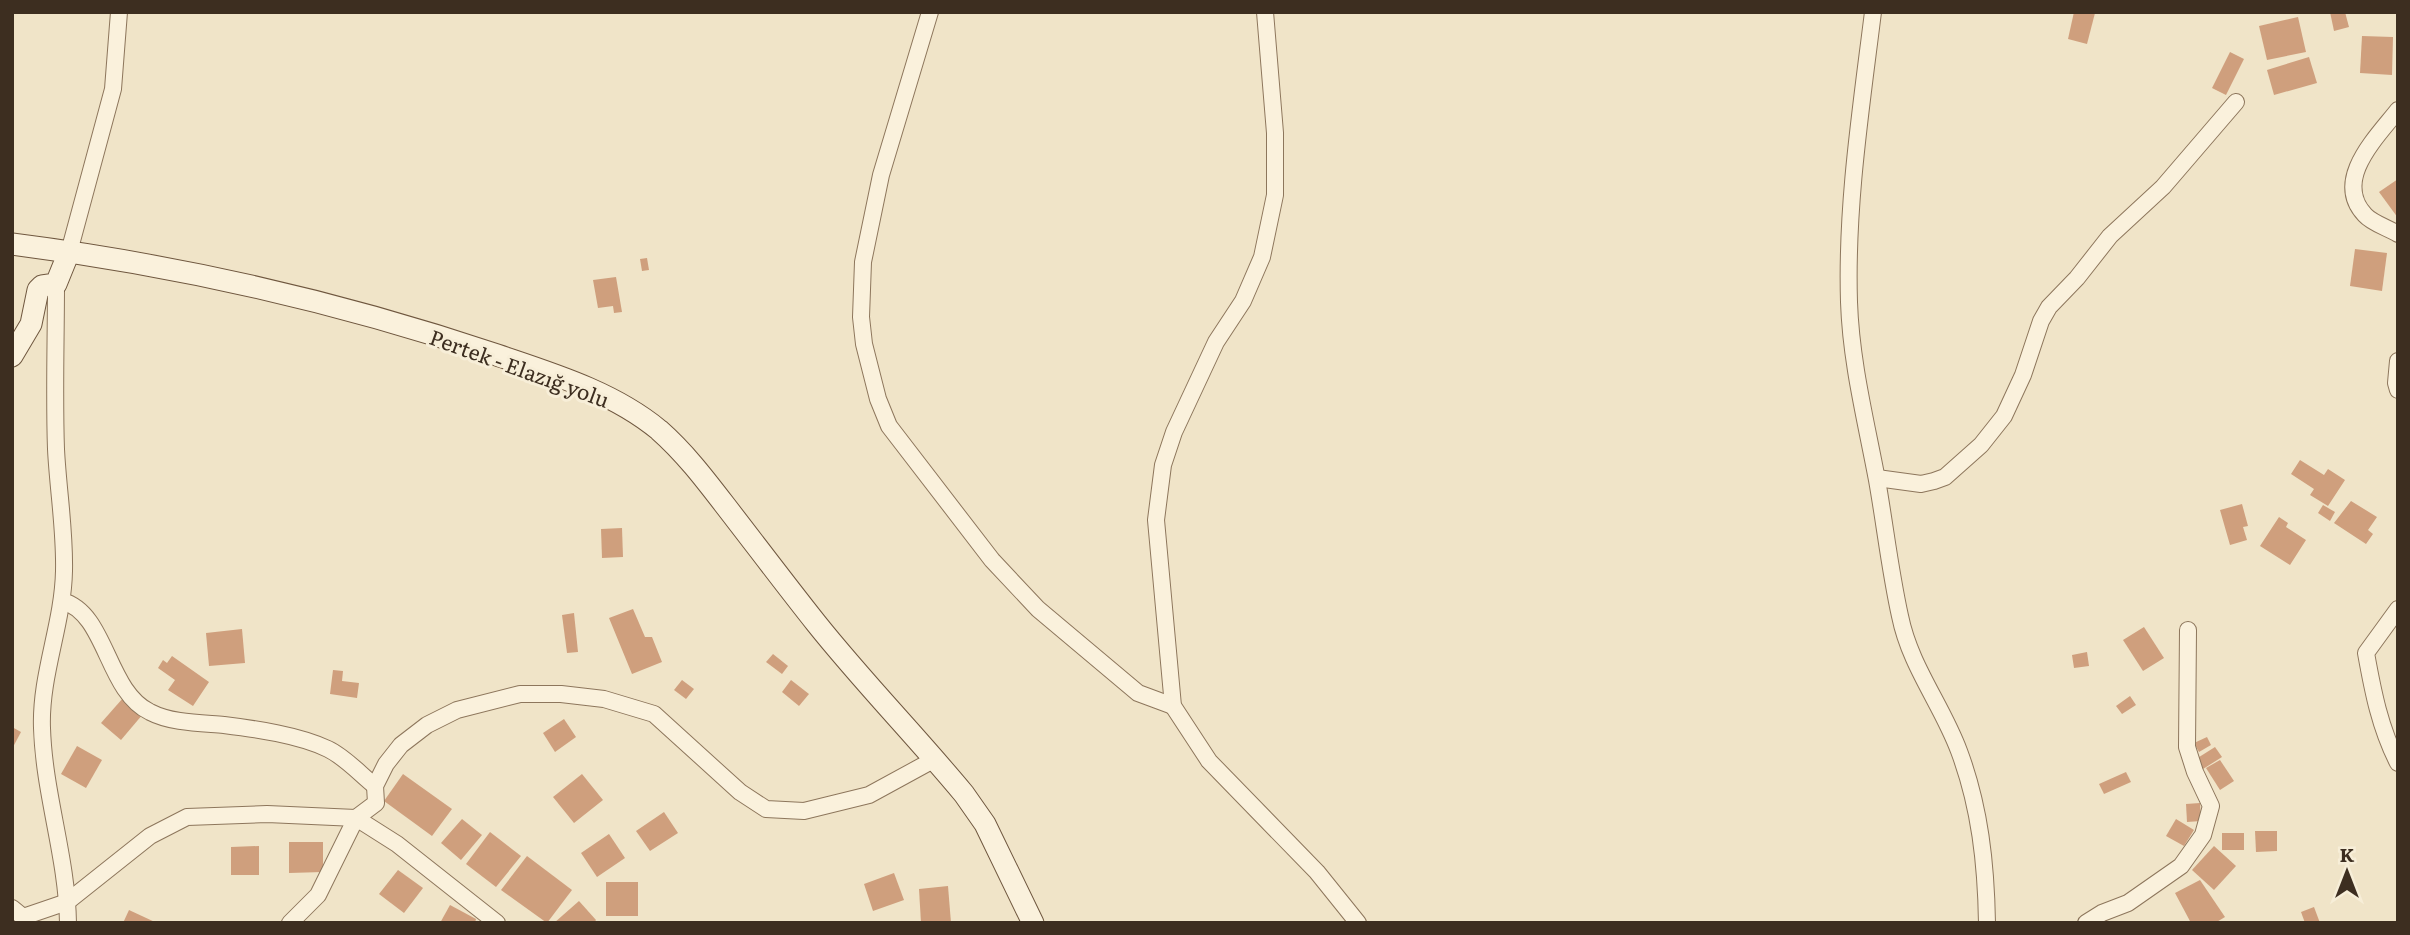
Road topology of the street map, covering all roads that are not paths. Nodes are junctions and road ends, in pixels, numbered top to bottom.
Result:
1 (119, 12) edge
2 (930, 12) edge
3 (1265, 12) edge
4 (1873, 12) edge
5 (2236, 102) dead end
6 (2398, 110) edge
7 (2398, 234) edge
8 (12, 244) edge
9 (69, 252) junction
10 (56, 284) junction
11 (12, 356) edge
12 (2398, 361) edge
13 (2398, 390) edge
14 (1877, 478) junction
15 (62, 601) junction
16 (2398, 609) edge
17 (2188, 630) dead end
18 (1173, 706) junction
19 (935, 759) junction
20 (2398, 763) edge
21 (375, 786) junction
22 (356, 818) junction
23 (67, 902) junction
24 (16, 916) edge
25 (68, 923) edge
26 (290, 923) edge
27 (497, 923) edge
28 (1033, 923) edge
29 (1358, 923) edge
30 (1987, 923) edge
31 (2086, 923) edge

1 - 9 street
2 - 18 street
3 - 18 street
4 - 14 street
5 - 14 street
6 - 7 street
8 - 9 main road, Pertek - Elazığ yolu
9 - 10 main road
9 - 19 main road, Pertek - Elazığ yolu
10 - 11 main road
10 - 15 street
12 - 13 street
14 - 30 street
15 - 21 street
15 - 23 street
16 - 20 street
17 - 31 street
18 - 29 street
19 - 21 street
19 - 28 main road, Pertek - Elazığ yolu
21 - 22 street
22 - 23 street
22 - 26 street
22 - 27 street
23 - 24 street
23 - 25 street

